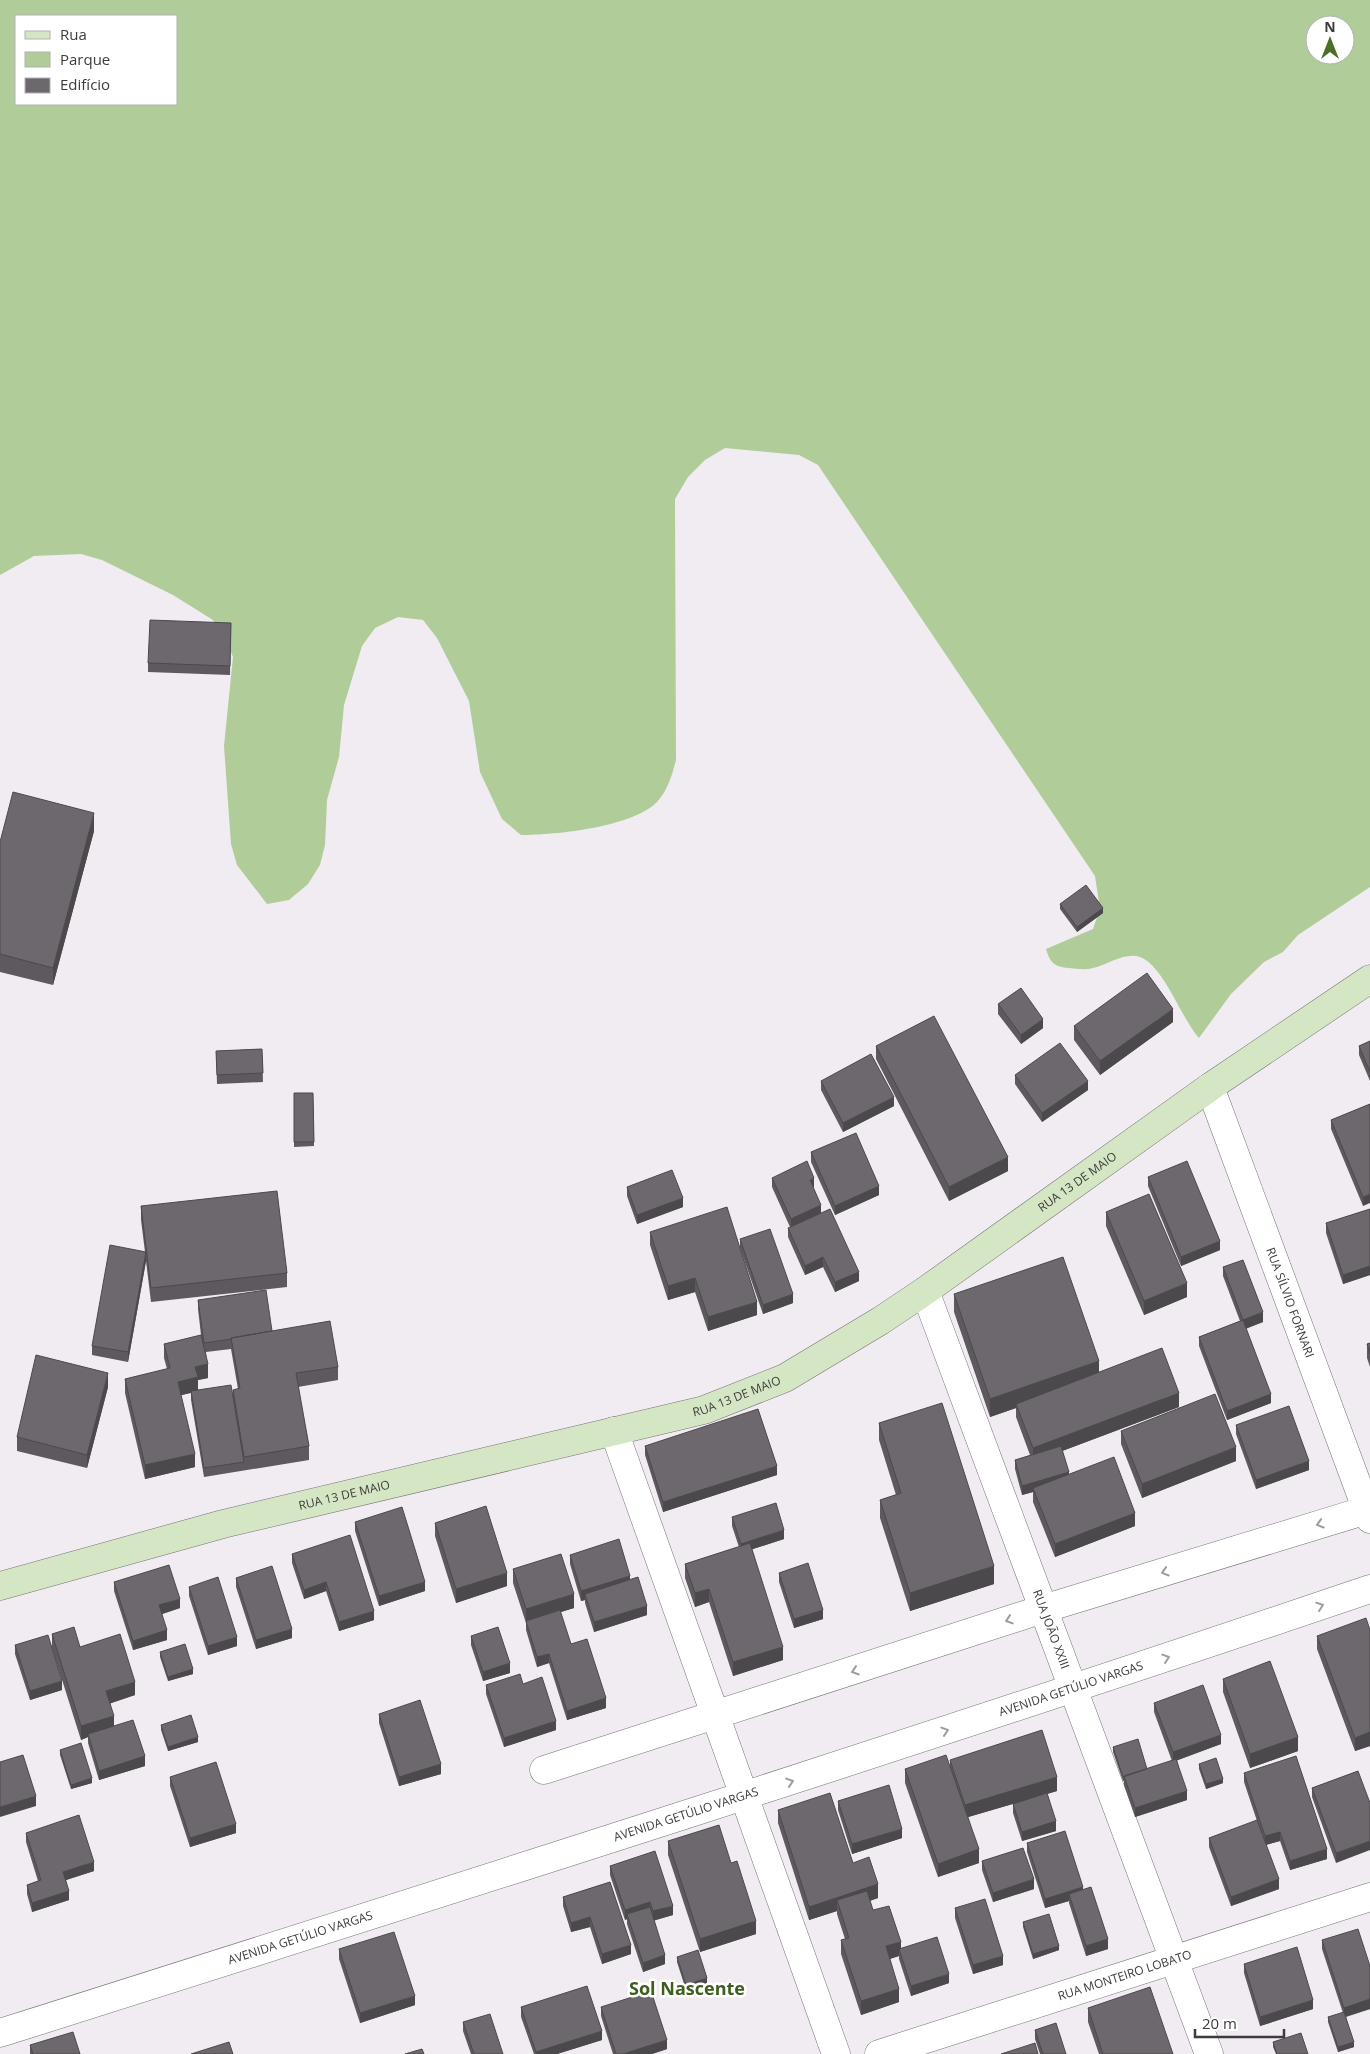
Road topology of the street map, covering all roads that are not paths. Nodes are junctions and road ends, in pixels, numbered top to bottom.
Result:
1 (1370, 979) edge
2 (1210, 1087) junction
3 (925, 1291) junction
4 (614, 1431) junction
5 (1369, 1513) edge
6 (0, 1586) edge
7 (1370, 1589) edge
8 (1043, 1609) junction
9 (1073, 1689) junction
10 (716, 1716) junction
11 (544, 1770) dead end
12 (744, 1797) junction
13 (1370, 1898) edge
14 (1174, 1960) junction
15 (4, 2035) edge
16 (836, 2054) edge
17 (879, 2054) edge
18 (1209, 2054) edge

1 - 2 main road, RUA 13 DE MAIO
2 - 3 main road, RUA 13 DE MAIO
2 - 5 street, RUA SÍLVIO FORNARI
3 - 4 main road, RUA 13 DE MAIO
3 - 8 street, RUA JOÃO XXIII
4 - 6 main road, RUA 13 DE MAIO
4 - 10 street
5 -> 8 street
9 -> 7 street, AVENIDA GETÚLIO VARGAS
8 - 9 street, RUA JOÃO XXIII
8 -> 10 street
12 -> 9 street, AVENIDA GETÚLIO VARGAS
9 - 14 street, RUA JOÃO XXIII
10 - 11 street
10 - 12 street
12 - 15 street, AVENIDA GETÚLIO VARGAS
12 - 16 street
13 - 14 street, RUA MONTEIRO LOBATO
14 - 17 street, RUA MONTEIRO LOBATO
14 - 18 street, RUA JOÃO XXIII

